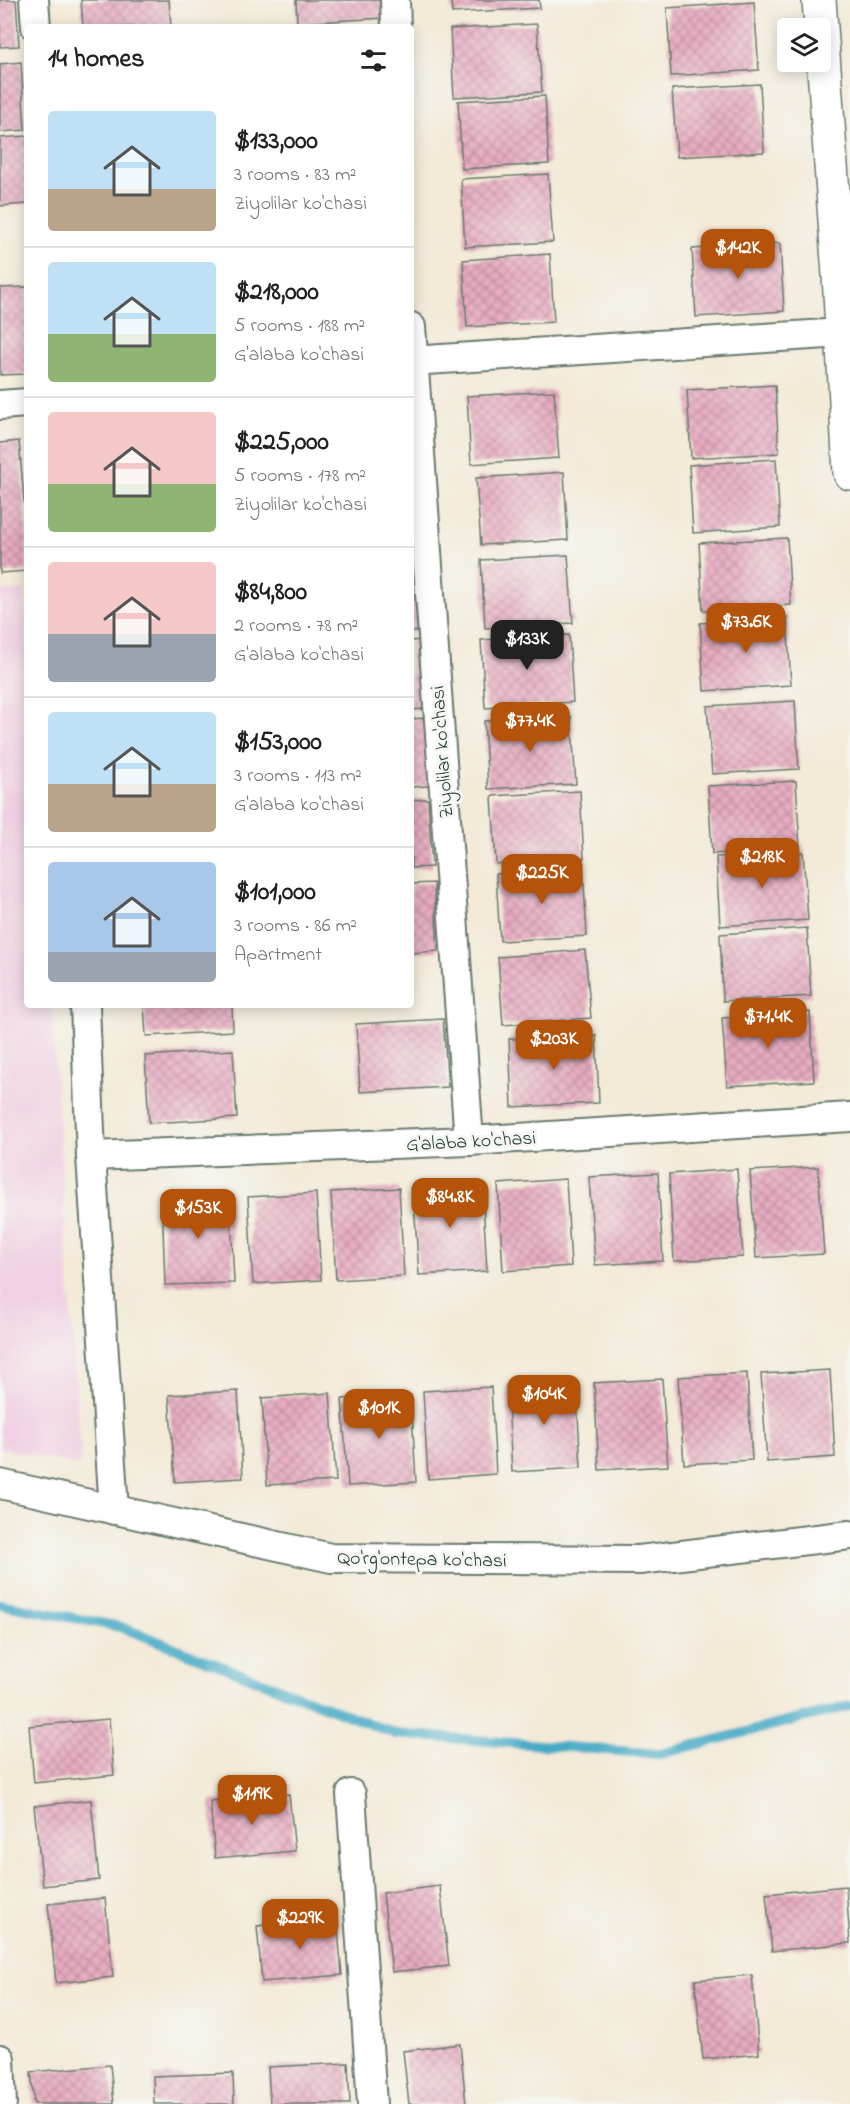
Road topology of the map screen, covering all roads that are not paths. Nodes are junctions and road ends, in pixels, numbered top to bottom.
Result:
1 (34, 0) edge
2 (395, 0) edge
3 (819, 0) edge
4 (36, 24) edge
5 (396, 24) edge
6 (842, 333) junction
7 (414, 361) edge
8 (414, 388) edge
9 (24, 403) edge
10 (0, 405) edge
11 (850, 473) edge
12 (85, 1008) edge
13 (850, 1117) edge
14 (469, 1141) junction
15 (91, 1156) junction
16 (0, 1484) edge
17 (114, 1510) junction
18 (850, 1535) edge
19 (351, 1794) dead end
20 (0, 2059) edge
21 (2, 2104) edge
22 (372, 2104) edge

1 - 4 street
2 - 5 street
3 - 6 street
6 - 7 street
6 - 11 street
8 - 14 street, Ziyolilar ko'chasi
9 - 10 street
12 - 15 street
13 - 14 street, G'alaba ko'chasi
14 - 15 street, G'alaba ko'chasi
15 - 17 street
16 - 17 street, Qo'rg'ontepa ko'chasi
17 - 18 street, Qo'rg'ontepa ko'chasi
19 - 22 street
20 - 21 street

